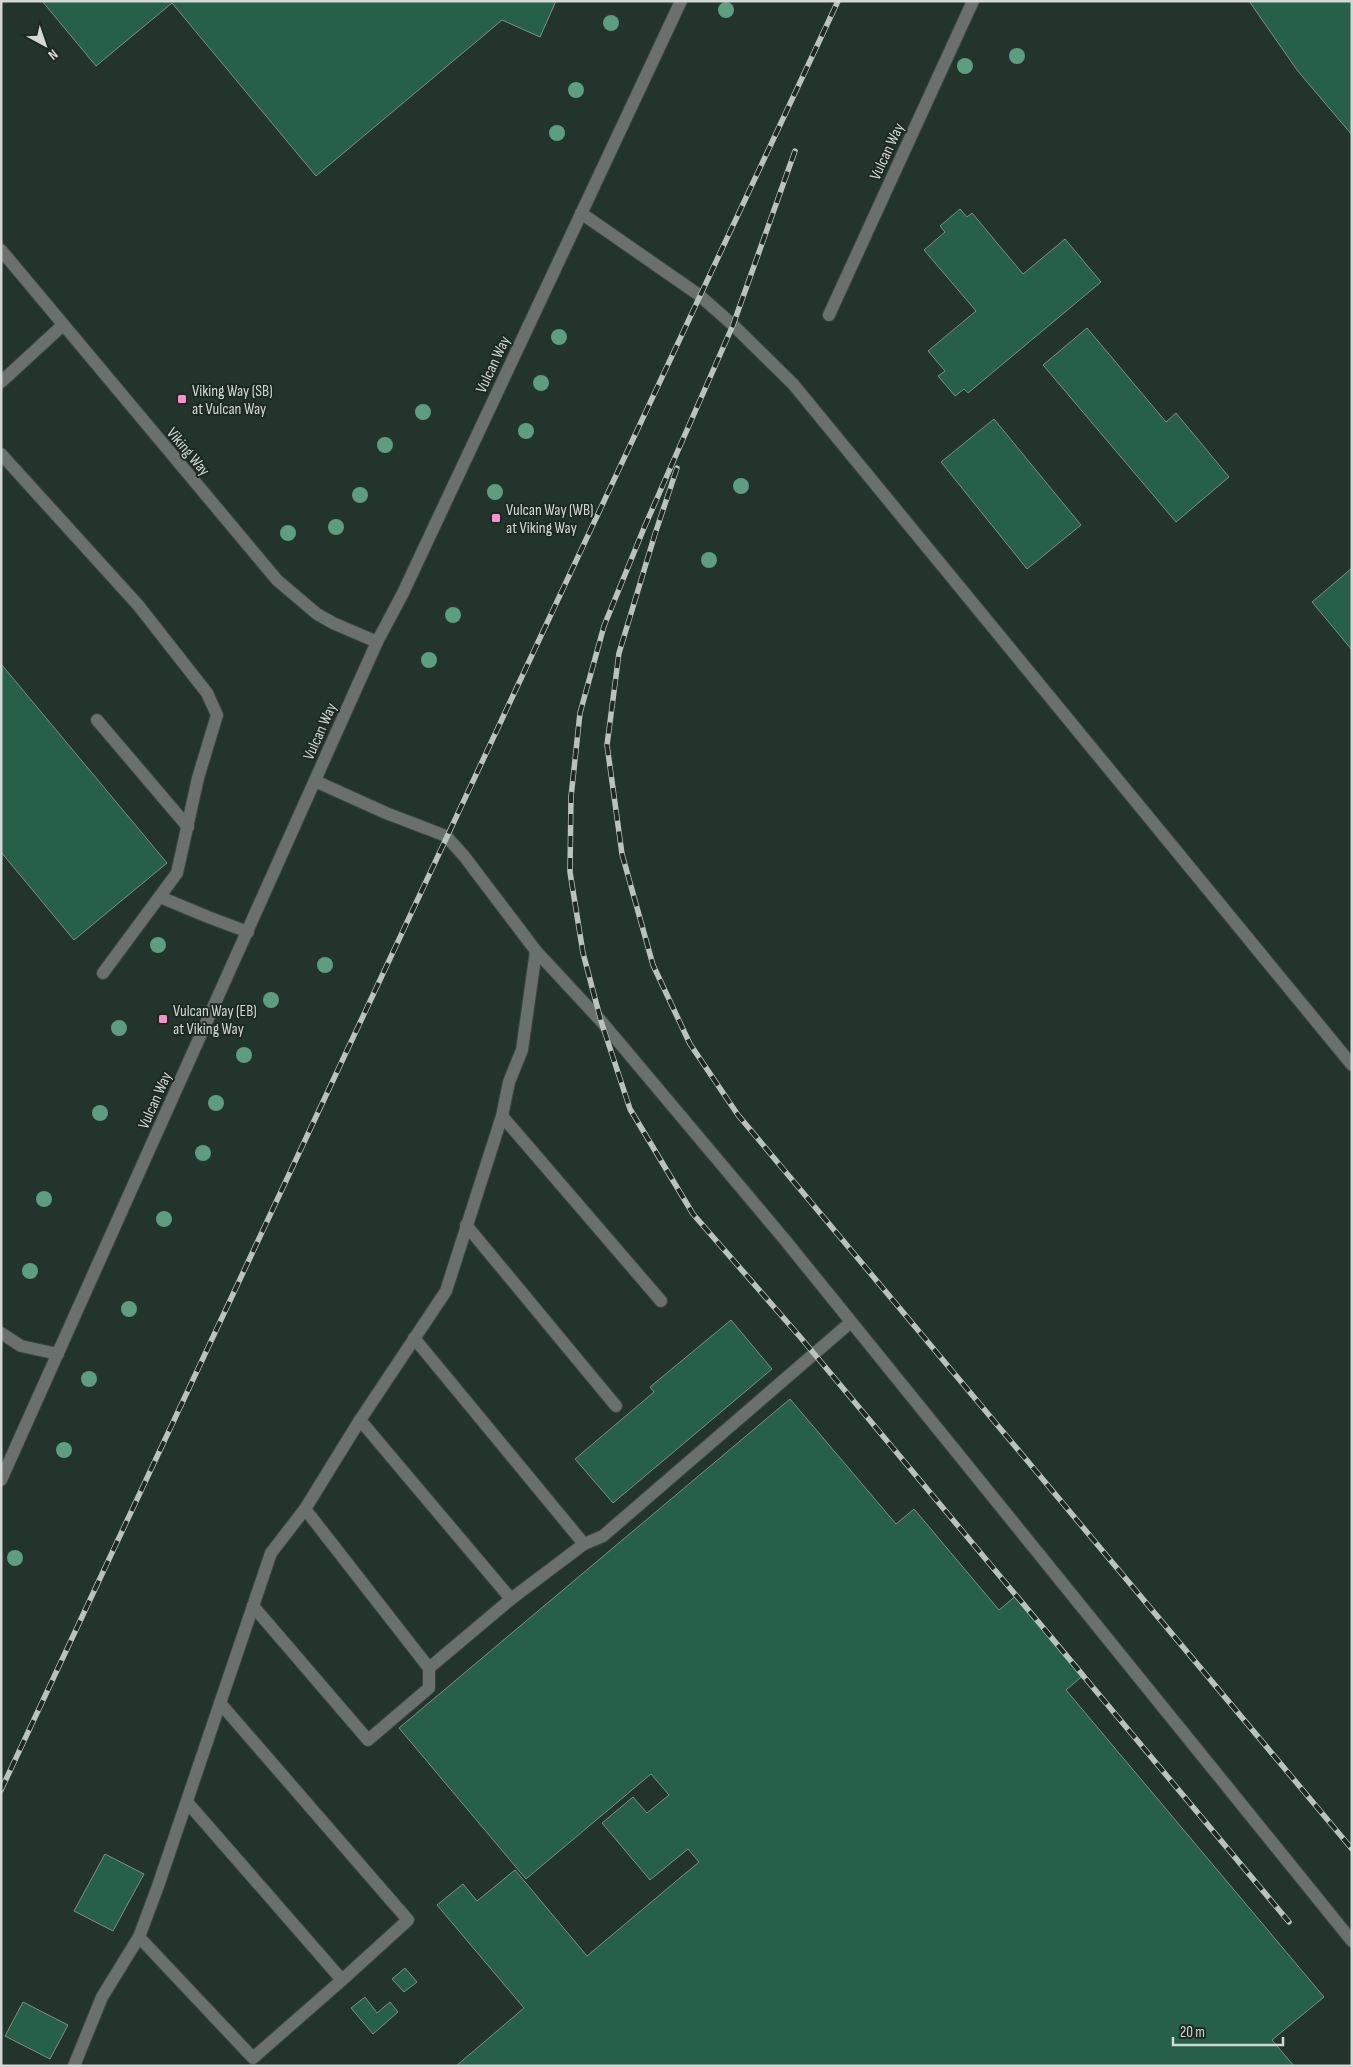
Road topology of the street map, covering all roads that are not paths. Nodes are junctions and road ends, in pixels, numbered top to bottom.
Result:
1 (680, 1) edge
2 (973, 1) edge
3 (582, 213) junction
4 (1, 250) edge
5 (829, 315) dead end
6 (63, 325) junction
7 (1, 382) edge
8 (1, 454) edge
9 (377, 642) junction
10 (97, 720) dead end
11 (315, 781) junction
12 (188, 827) junction
13 (160, 896) junction
14 (248, 932) junction
15 (536, 951) junction
16 (103, 973) dead end
17 (1352, 1065) edge
18 (502, 1116) junction
19 (466, 1225) junction
20 (661, 1301) dead end
21 (851, 1322) junction
22 (1, 1333) edge
23 (414, 1338) junction
24 (58, 1354) junction
25 (616, 1406) dead end
26 (360, 1420) junction
27 (1, 1480) edge
28 (305, 1510) junction
29 (584, 1544) junction
30 (511, 1599) junction
31 (253, 1606) junction
32 (429, 1668) junction
33 (220, 1703) junction
34 (186, 1802) junction
35 (139, 1936) junction
36 (1352, 1941) edge
37 (342, 1980) junction
38 (249, 2062) edge
39 (74, 2066) edge

1 - 3 street, Vulcan Way
2 - 5 street, Vulcan Way
3 - 9 street, Vulcan Way
3 - 17 street
4 - 6 street, Viking Way
6 - 7 street
6 - 9 street, Viking Way
8 - 12 street
9 - 11 street, Vulcan Way
10 - 12 street
11 - 14 street, Vulcan Way
11 - 15 street
12 - 13 street
13 - 14 street
13 - 16 street
14 - 24 street, Vulcan Way
15 - 18 street
15 - 21 street
18 - 19 street
18 - 20 street
19 - 23 street
19 - 25 street
21 - 29 street
21 - 36 street
22 - 24 street
23 - 26 street
23 - 29 street
24 - 27 street, Vulcan Way
26 - 28 street
26 - 30 street
28 - 31 street
28 - 32 street
29 - 30 street
30 - 32 street
31 - 32 street
31 - 33 street
33 - 34 street
33 - 37 street
34 - 35 street
34 - 37 street
35 - 38 street
35 - 39 street
37 - 38 street

